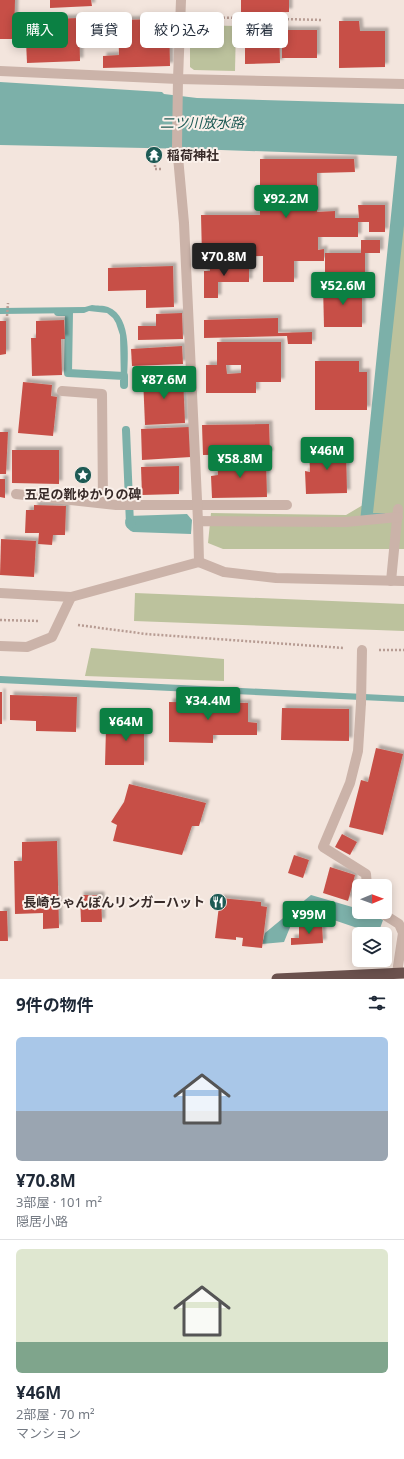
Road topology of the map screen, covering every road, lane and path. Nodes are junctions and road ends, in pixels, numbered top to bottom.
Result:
1 (181, 0) edge
2 (180, 12) edge
3 (224, 18) edge
4 (323, 20) dead end
5 (179, 48) edge
6 (0, 71) edge
7 (178, 80) junction
8 (404, 84) edge
9 (8, 303) dead end
10 (7, 316) dead end
11 (62, 391) dead end
12 (16, 494) dead end
13 (103, 503) junction
14 (198, 505) junction
15 (287, 505) dead end
16 (198, 521) junction
17 (200, 562) junction
18 (391, 580) junction
19 (404, 581) edge
20 (0, 593) edge
21 (71, 597) junction
22 (0, 620) edge
23 (59, 622) junction
24 (0, 646) edge
25 (362, 650) junction
26 (404, 650) edge
27 (366, 879) edge
28 (391, 919) edge
29 (401, 973) edge
30 (277, 979) edge

1 - 2 street
3 - 4 path
5 - 7 street
6 - 7 street
7 - 8 street
7 - 14 street
9 - 10 path
11 - 13 street
12 - 13 street
13 - 14 street
14 - 15 street
14 - 16 street
16 - 17 street
16 - 18 street
17 - 18 street
17 - 21 street
18 - 19 street
20 - 21 street
21 - 23 street
22 - 23 path
23 - 24 street
23 - 25 path
25 - 26 path
25 - 27 street
28 - 29 street
29 - 30 highway

